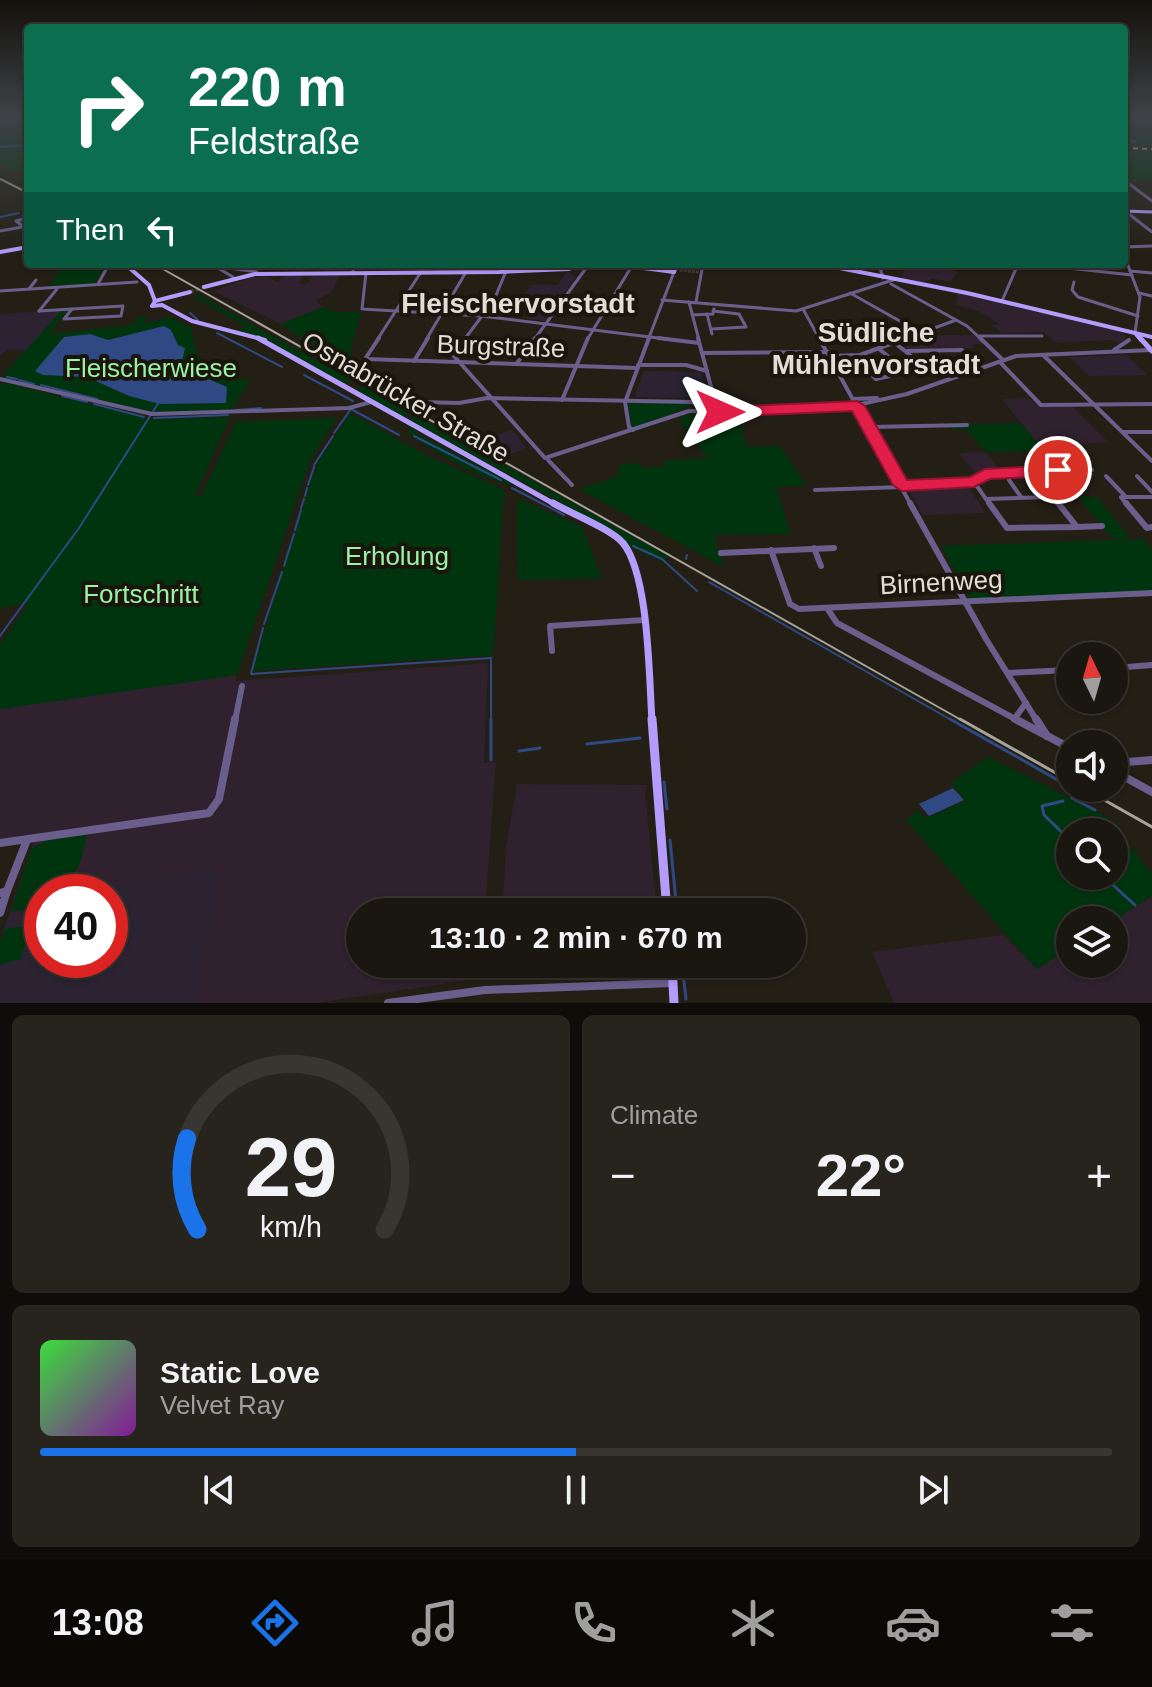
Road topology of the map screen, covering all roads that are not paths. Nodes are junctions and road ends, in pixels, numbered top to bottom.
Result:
1 (1128, 183) edge
2 (1152, 201) edge
3 (1128, 211) edge
4 (1152, 212) edge
5 (1128, 214) edge
6 (24, 219) edge
7 (23, 226) joint
8 (0, 231) edge
9 (1152, 232) edge
10 (1152, 246) edge
11 (1128, 247) edge
12 (24, 248) edge
13 (0, 251) edge
14 (1128, 267) edge
15 (107, 268) edge
16 (130, 268) edge
17 (218, 268) edge
18 (224, 268) edge
19 (354, 268) edge
20 (427, 268) edge
21 (508, 268) edge
22 (572, 268) edge
23 (585, 268) edge
24 (630, 268) edge
25 (650, 268) edge
26 (676, 268) edge
27 (702, 268) edge
28 (836, 268) edge
29 (880, 268) edge
30 (1016, 268) edge
31 (1075, 268) edge
32 (424, 272) junction
33 (466, 272) junction
34 (507, 272) junction
35 (674, 272) junction
36 (298, 273) junction
37 (352, 273) junction
38 (366, 273) junction
39 (1131, 273) junction
40 (1152, 273) edge
41 (230, 278) junction
42 (882, 279) junction
43 (36, 280) dead end
44 (137, 282) dead end
45 (894, 282) junction
46 (1074, 282) dead end
47 (97, 285) junction
48 (204, 287) tunnel mouth
49 (58, 288) junction
50 (28, 290) junction
51 (0, 291) edge
52 (190, 292) tunnel mouth
53 (849, 293) junction
54 (1139, 293) junction
55 (1152, 296) edge
56 (662, 300) junction
57 (1002, 301) junction
58 (689, 302) junction
59 (164, 303) junction
60 (695, 303) junction
61 (715, 304) junction
62 (72, 309) junction
63 (803, 309) junction
64 (397, 311) junction
65 (713, 311) junction
66 (443, 313) junction
67 (707, 314) junction
68 (692, 315) junction
69 (482, 316) junction
70 (1138, 316) junction
71 (956, 320) junction
72 (546, 324) junction
73 (592, 329) junction
74 (921, 333) junction
75 (1135, 333) junction
76 (648, 336) junction
77 (979, 336) junction
78 (1042, 336) dead end
79 (1152, 337) edge
80 (1129, 340) dead end
81 (699, 343) junction
82 (895, 343) junction
83 (879, 349) junction
84 (1152, 350) edge
85 (906, 351) junction
86 (953, 351) junction
87 (1110, 352) junction
88 (702, 353) junction
89 (830, 354) junction
90 (1043, 355) junction
91 (851, 356) junction
92 (966, 356) dead end
93 (956, 359) dead end
94 (1001, 361) junction
95 (414, 362) junction
96 (456, 362) junction
97 (516, 364) junction
98 (577, 366) junction
99 (637, 367) junction
100 (707, 371) junction
101 (909, 373) junction
102 (0, 379) edge
103 (487, 398) junction
104 (890, 398) junction
105 (853, 399) junction
106 (562, 400) junction
107 (371, 402) junction
108 (420, 402) dead end
109 (625, 402) junction
110 (1152, 404) edge
111 (702, 405) junction
112 (1094, 405) junction
113 (857, 406) junction
114 (693, 410) junction
115 (722, 413) junction
116 (967, 425) dead end
117 (870, 427) junction
118 (634, 430) junction
119 (1123, 432) junction
120 (1152, 432) edge
121 (1074, 449) dead end
122 (546, 459) junction
123 (1152, 461) edge
124 (1106, 476) dead end
125 (1137, 476) dead end
126 (1039, 479) dead end
127 (1009, 480) dead end
128 (974, 482) junction
129 (572, 485) dead end
130 (902, 486) junction
131 (815, 490) dead end
132 (1152, 495) edge
133 (1053, 497) junction
134 (1125, 497) junction
135 (1022, 498) junction
136 (986, 499) junction
137 (1102, 526) dead end
138 (1077, 527) junction
139 (1152, 527) edge
140 (814, 548) junction
141 (834, 548) dead end
142 (771, 550) junction
143 (721, 553) dead end
144 (821, 566) dead end
145 (1152, 593) edge
146 (967, 601) junction
147 (827, 608) junction
148 (644, 620) junction
149 (552, 651) dead end
150 (1152, 665) edge
151 (1128, 667) edge
152 (1056, 671) edge
153 (1008, 673) junction
154 (242, 686) dead end
155 (1026, 703) junction
156 (1015, 719) junction
157 (1047, 736) junction
158 (1056, 741) edge
159 (1152, 760) edge
160 (1128, 762) edge
161 (1128, 779) edge
162 (1152, 792) edge
163 (27, 840) junction
164 (0, 843) edge
165 (4, 892) edge
166 (666, 898) edge
167 (0, 913) edge
168 (673, 978) edge
169 (673, 983) junction
170 (388, 1003) edge
171 (674, 1003) edge

1 - 2 street
3 - 4 main road
5 - 9 street
6 - 7 street
7 - 8 street
10 - 11 street
12 - 13 main road
14 - 39 street
15 - 47 street
16 - 59 main road, Osnabrücker Straße
17 - 41 street
18 - 36 street
19 - 37 street
20 - 32 street
21 - 34 street
22 - 34 main road
23 - 72 street
24 - 73 street
25 - 35 main road
26 - 35 main road
27 - 60 street
28 - 42 main road
29 - 42 street
30 - 57 street
31 - 39 street
32 - 33 main road
32 - 38 main road
32 - 64 street
33 - 34 main road
33 - 66 street
34 - 69 street
35 - 56 street
36 - 37 main road
36 - 41 main road
37 - 38 main road
38 - 64 street
39 - 40 street
39 - 54 street
41 - 48 main road
42 - 45 main road
42 - 53 street
43 - 50 street
44 - 47 street
45 - 57 main road
45 - 71 street
46 - 70 street
47 - 49 street
49 - 50 street
49 - 62 street
50 - 51 street
52 - 59 main road
53 - 63 street
53 - 74 street
54 - 55 street
54 - 70 street
56 - 58 street
56 - 76 street
57 - 75 main road
58 - 60 street
58 - 68 street
59 - 107 main road, Osnabrücker Straße
60 - 61 street
61 - 63 street
61 - 65 street
62 - 62 street
63 - 89 street
64 - 66 street
64 - 95 street, Burgstraße
65 - 67 street
65 - 67 street
66 - 69 street
66 - 95 street
67 - 68 street
68 - 81 street
69 - 72 street
69 - 96 street
70 - 75 street
71 - 74 street
71 - 77 street
72 - 73 street
72 - 97 street
73 - 76 street
73 - 98 street
74 - 82 street
75 - 79 main road
75 - 84 main road
76 - 81 street
76 - 99 street
77 - 78 street
77 - 94 street
80 - 87 street
81 - 88 street
82 - 83 street
82 - 85 street
83 - 91 street
83 - 101 street
84 - 87 street
85 - 86 street
85 - 101 street
86 - 92 street
86 - 93 street
87 - 90 street
88 - 89 street
88 - 100 street
89 - 91 street
89 - 105 street
90 - 94 street
90 - 112 street
91 - 101 street
94 - 104 street
94 - 112 street
95 - 96 street, Burgstraße
96 - 97 street, Burgstraße
96 - 103 street
97 - 98 street, Burgstraße
98 - 99 street, Burgstraße
98 - 106 street
99 - 100 street, Burgstraße
99 - 109 street
100 - 111 street
102 - 107 street
103 - 106 street
103 - 108 street
103 - 122 street
104 - 105 street
104 - 113 street
105 - 113 street
106 - 109 street
107 - 148 main road, Osnabrücker Straße
109 - 111 street
109 - 118 street
110 - 112 street
111 - 114 street
111 - 115 street
112 - 119 street
113 - 115 street
113 - 117 street
114 - 115 street
114 - 118 street
116 - 117 street
117 - 130 street
118 - 122 street
119 - 120 street
119 - 123 street
121 - 128 street
122 - 129 street
124 - 134 street
125 - 132 street
126 - 133 street
127 - 135 street
128 - 130 street
128 - 136 street
130 - 131 street
130 - 146 street
132 - 134 street
133 - 135 street
133 - 138 street
134 - 139 street
135 - 136 street
136 - 138 street
137 - 138 street
140 - 141 street
140 - 142 street
140 - 144 street
142 - 143 street
142 - 147 street, Birnenweg
145 - 146 street, Birnenweg
146 - 147 street, Birnenweg
146 - 153 street
147 - 156 street
148 - 149 street
148 - 166 main road
150 - 151 street
152 - 153 street
153 - 155 street
154 - 163 street
155 - 156 street
155 - 157 street
156 - 157 street
157 - 158 street
159 - 160 street
161 - 162 street
163 - 164 street
163 - 165 street
165 - 167 street
168 - 169 main road
169 - 170 street
169 - 171 main road

